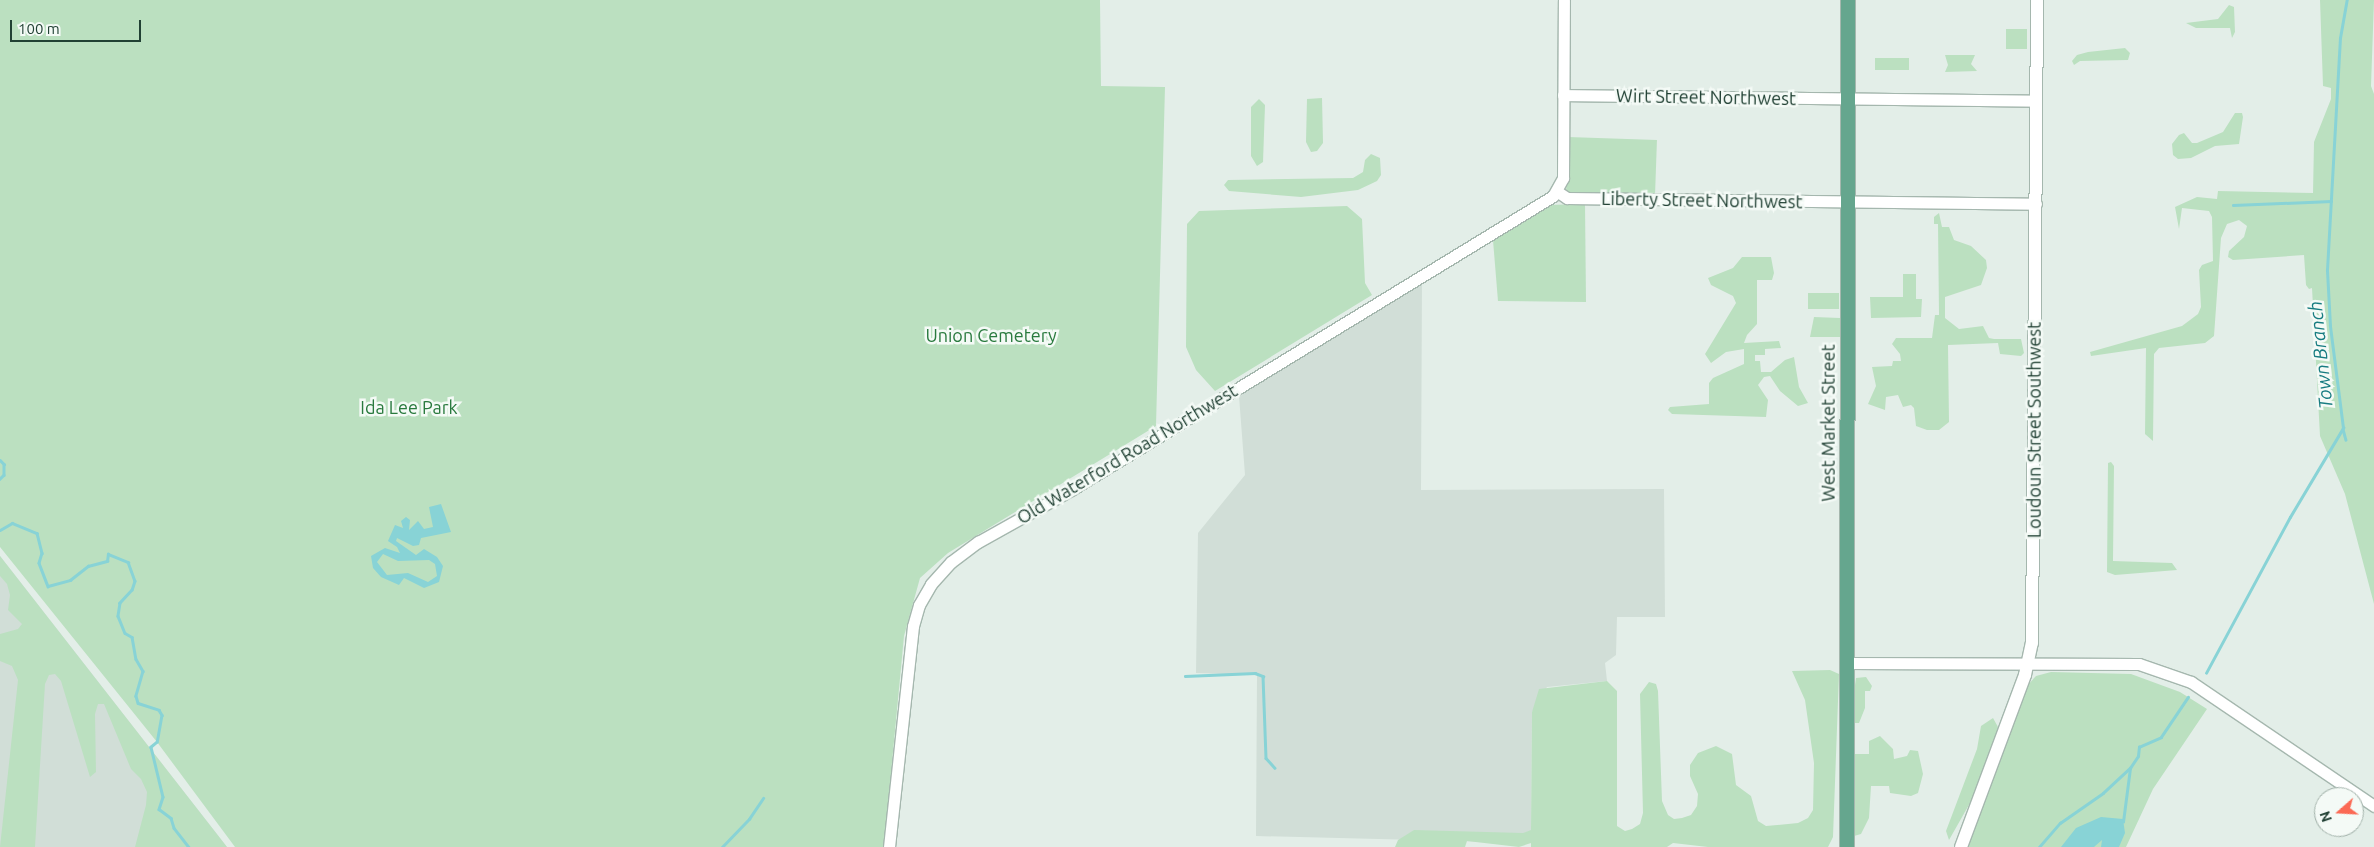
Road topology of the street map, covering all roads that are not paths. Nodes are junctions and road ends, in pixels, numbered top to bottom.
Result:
1 (1564, 0) edge
2 (1848, 0) edge
3 (2037, 0) edge
4 (1563, 95) junction
5 (1848, 98) junction
6 (2036, 101) junction
7 (1558, 192) junction
8 (1848, 202) junction
9 (2036, 204) junction
10 (1847, 663) junction
11 (2028, 664) junction
12 (2374, 806) edge
13 (889, 847) edge
14 (1846, 847) edge
15 (1961, 847) edge

1 - 4 street
2 - 5 main road, West Market Street
3 - 6 main road, Loudoun Street Southwest
4 - 5 street, Wirt Street Northwest
4 - 7 street
5 - 6 street, Wirt Street Northwest
5 - 8 main road, West Market Street
6 - 9 main road, Loudoun Street Southwest
7 - 8 street, Liberty Street Northwest
7 - 13 street, Old Waterford Road Northwest
8 - 9 street, Liberty Street Northwest
8 - 10 main road, West Market Street
9 - 11 main road, Loudoun Street Southwest
10 - 11 street
10 - 14 main road, West Market Street
11 - 12 street
11 - 15 main road, Loudoun Street Southwest

